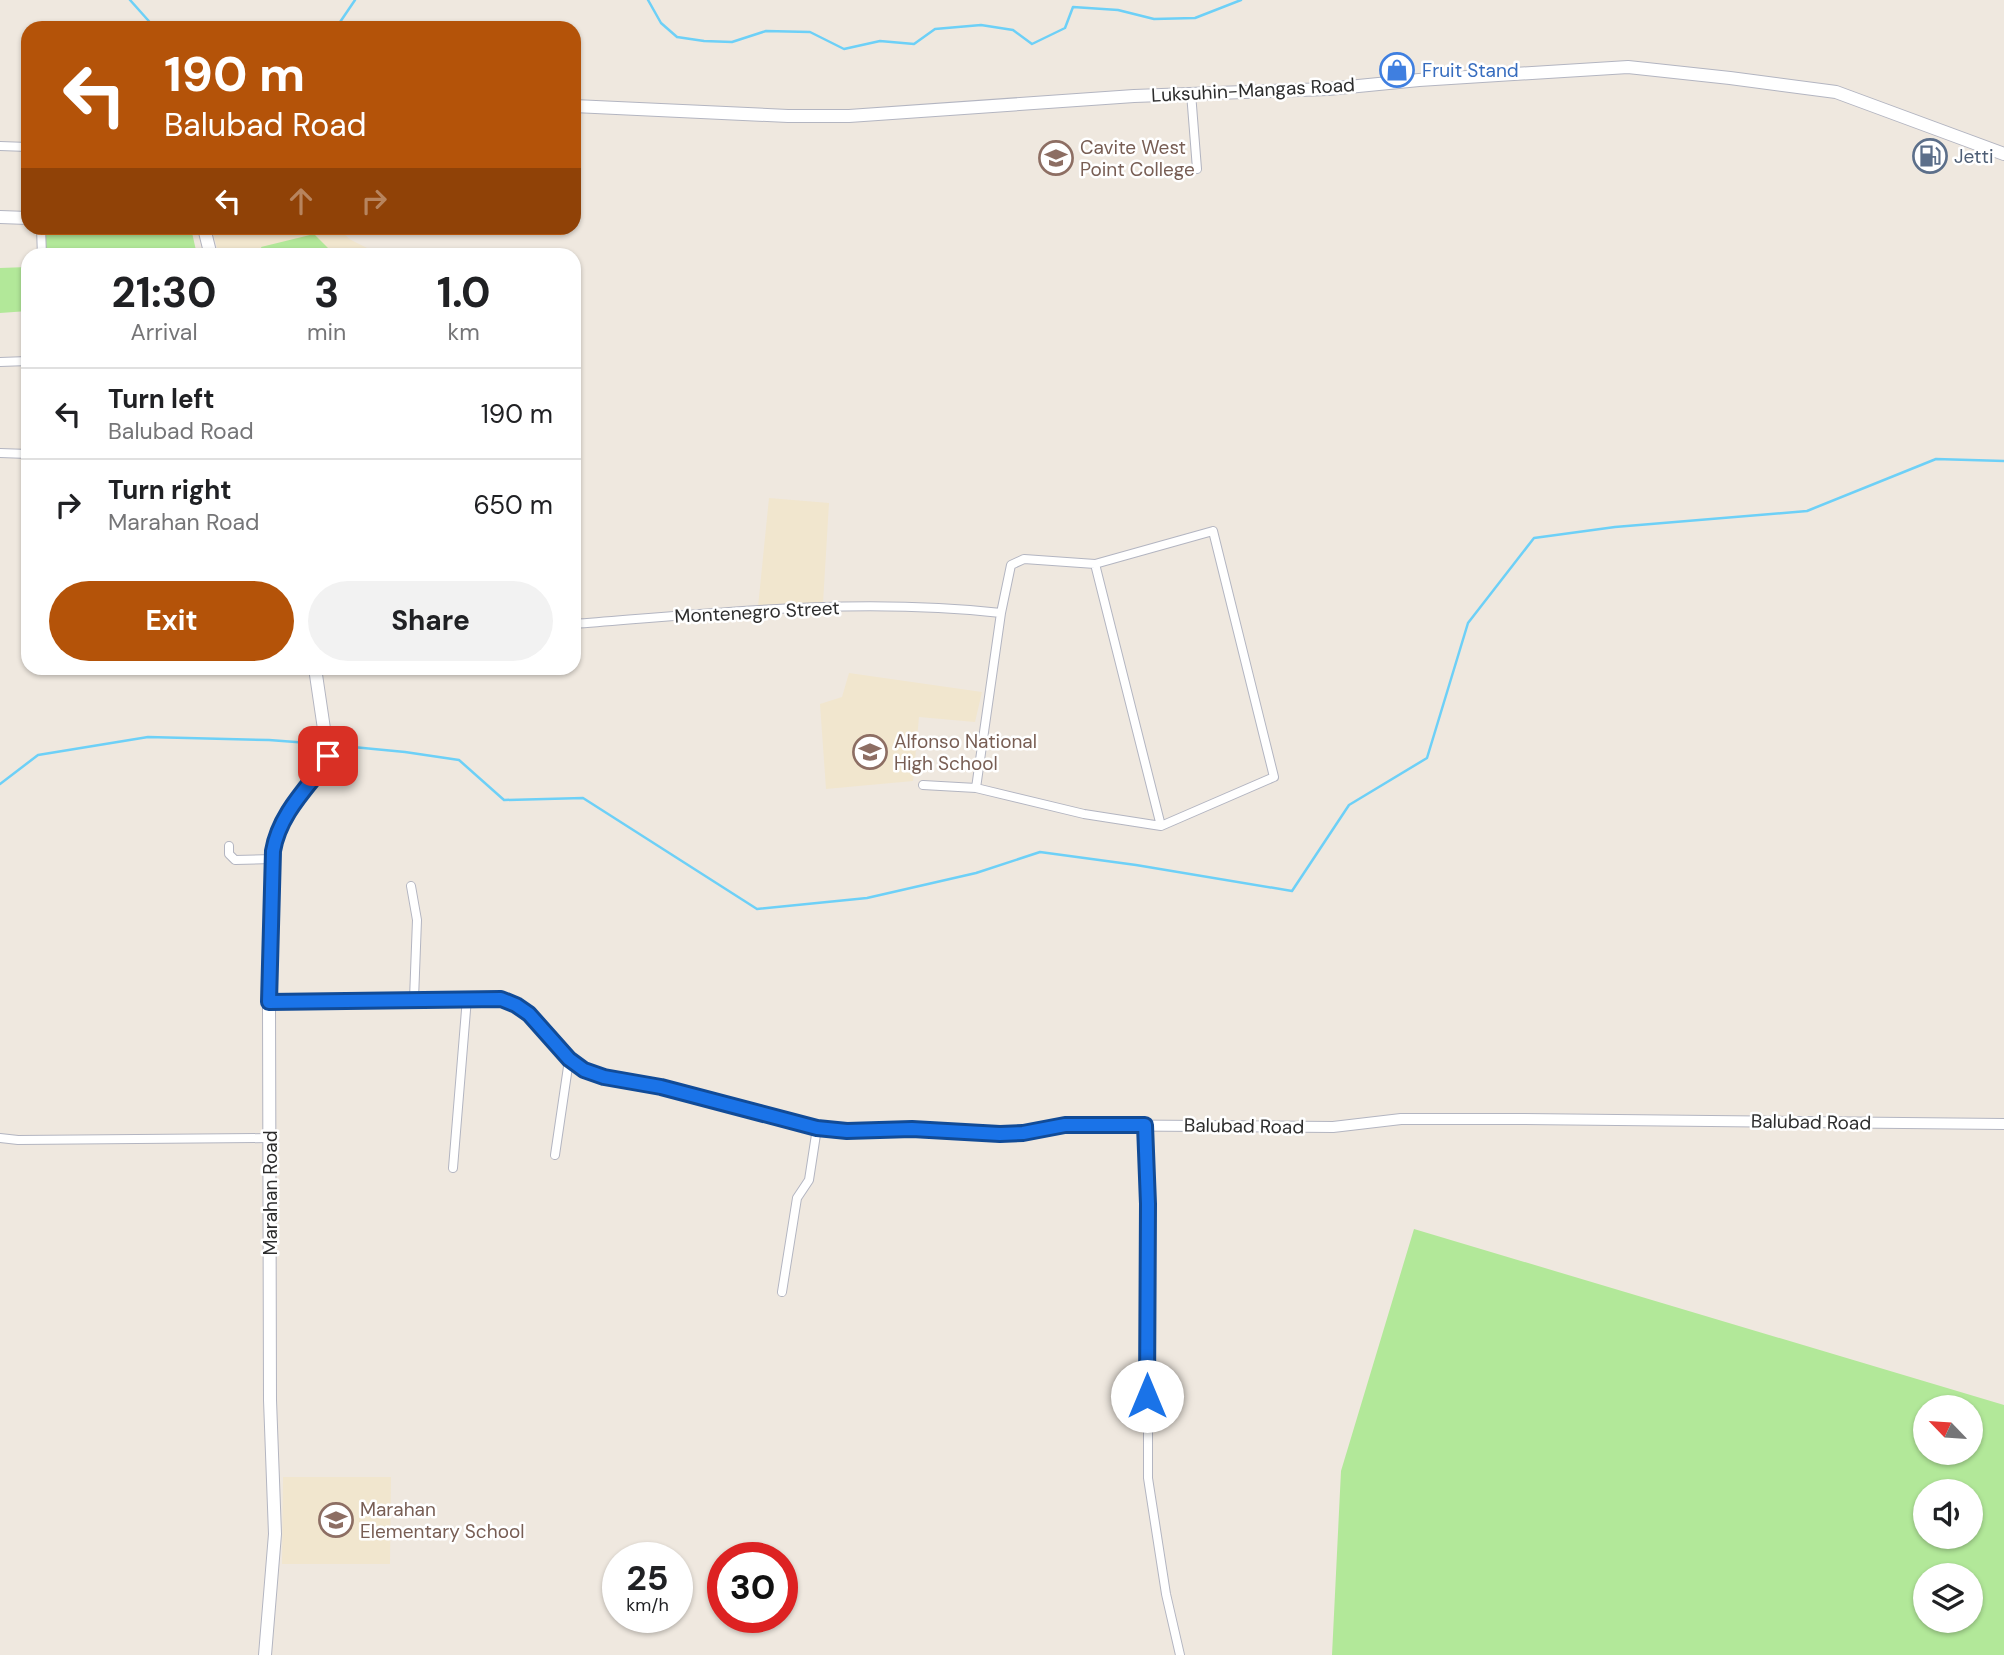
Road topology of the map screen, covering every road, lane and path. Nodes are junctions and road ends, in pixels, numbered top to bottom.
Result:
1 (1191, 93) junction
2 (581, 106) edge
3 (0, 146) edge
4 (21, 147) edge
5 (2004, 154) edge
6 (1197, 169) dead end
7 (0, 217) edge
8 (21, 218) edge
9 (21, 361) edge
10 (0, 362) edge
11 (0, 453) edge
12 (21, 454) edge
13 (1095, 564) junction
14 (1001, 612) junction
15 (581, 624) edge
16 (316, 675) edge
17 (923, 785) dead end
18 (976, 788) junction
19 (1161, 826) junction
20 (229, 846) dead end
21 (273, 859) junction
22 (411, 886) dead end
23 (467, 998) junction
24 (414, 999) junction
25 (269, 1002) junction
26 (569, 1059) junction
27 (2004, 1124) edge
28 (1145, 1125) junction
29 (817, 1128) junction
30 (0, 1138) edge
31 (270, 1138) junction
32 (555, 1155) dead end
33 (453, 1168) dead end
34 (782, 1292) dead end
35 (265, 1655) edge
36 (1180, 1655) edge

1 - 2 main road, Luksuhin-Mangas Road
1 - 5 main road, Luksuhin-Mangas Road
1 - 6 street
3 - 4 street
7 - 8 main road
9 - 10 street
11 - 12 street
13 - 14 street
13 - 19 street
13 - 19 street
14 - 15 street, Montenegro Street
14 - 18 street
16 - 21 main road, Marahan Road
17 - 18 street
18 - 19 street
20 - 21 street
21 - 25 main road, Marahan Road
22 - 24 street
23 - 24 street, Balubad Road
23 - 26 street, Balubad Road
23 - 33 street
24 - 25 street, Balubad Road
25 - 31 main road, Marahan Road
26 - 29 street, Balubad Road
26 - 32 street
27 - 28 street, Balubad Road
28 - 29 street, Balubad Road
28 - 36 street
29 - 34 street
30 - 31 street
31 - 35 main road, Marahan Road

